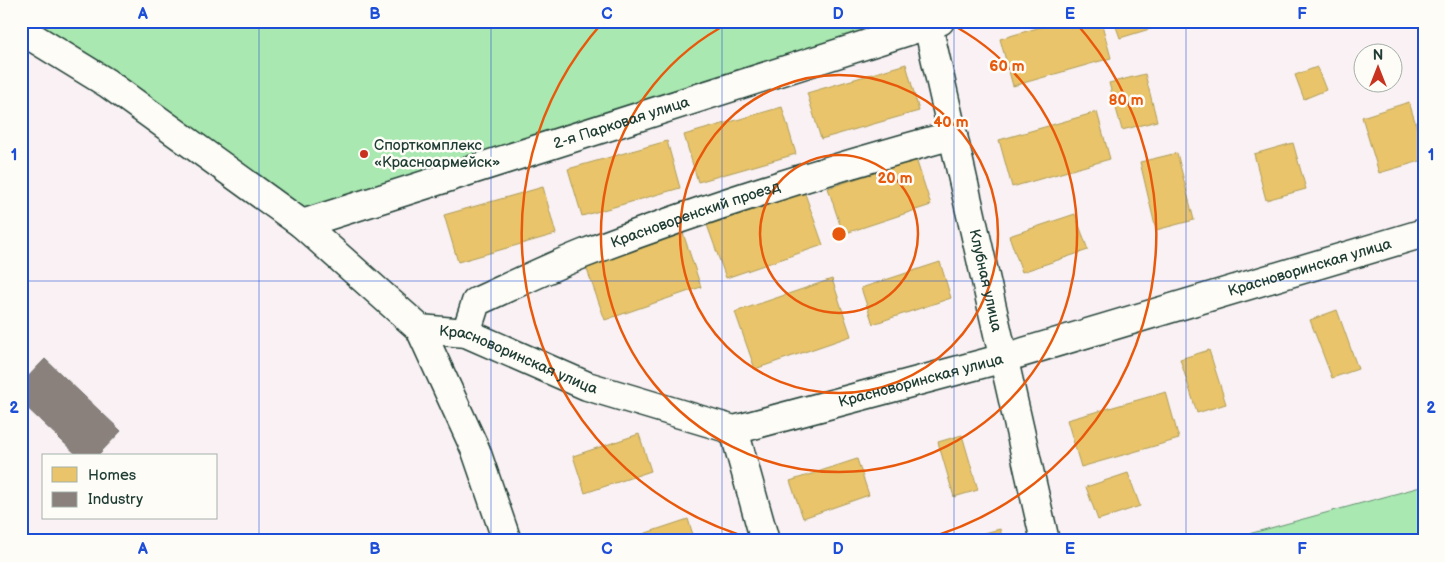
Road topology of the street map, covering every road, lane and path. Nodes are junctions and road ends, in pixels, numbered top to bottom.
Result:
1 (932, 22) edge
2 (21, 30) edge
3 (953, 135) junction
4 (302, 224) junction
5 (1424, 233) edge
6 (420, 329) junction
7 (466, 333) junction
8 (1004, 358) junction
9 (734, 430) junction
10 (507, 541) edge
11 (765, 541) edge
12 (1045, 541) edge

1 - 3 street, Клубная улица
1 - 4 street, 2-я Парковая улица
2 - 4 street
3 - 7 street, Красноворенский проезд
3 - 8 street, Клубная улица
4 - 6 street
5 - 8 street, Красноворинская улица
6 - 7 street, Красноворинская улица
6 - 10 street
7 - 9 street, Красноворинская улица
8 - 9 street, Красноворинская улица
8 - 12 street, Клубная улица
9 - 11 street

